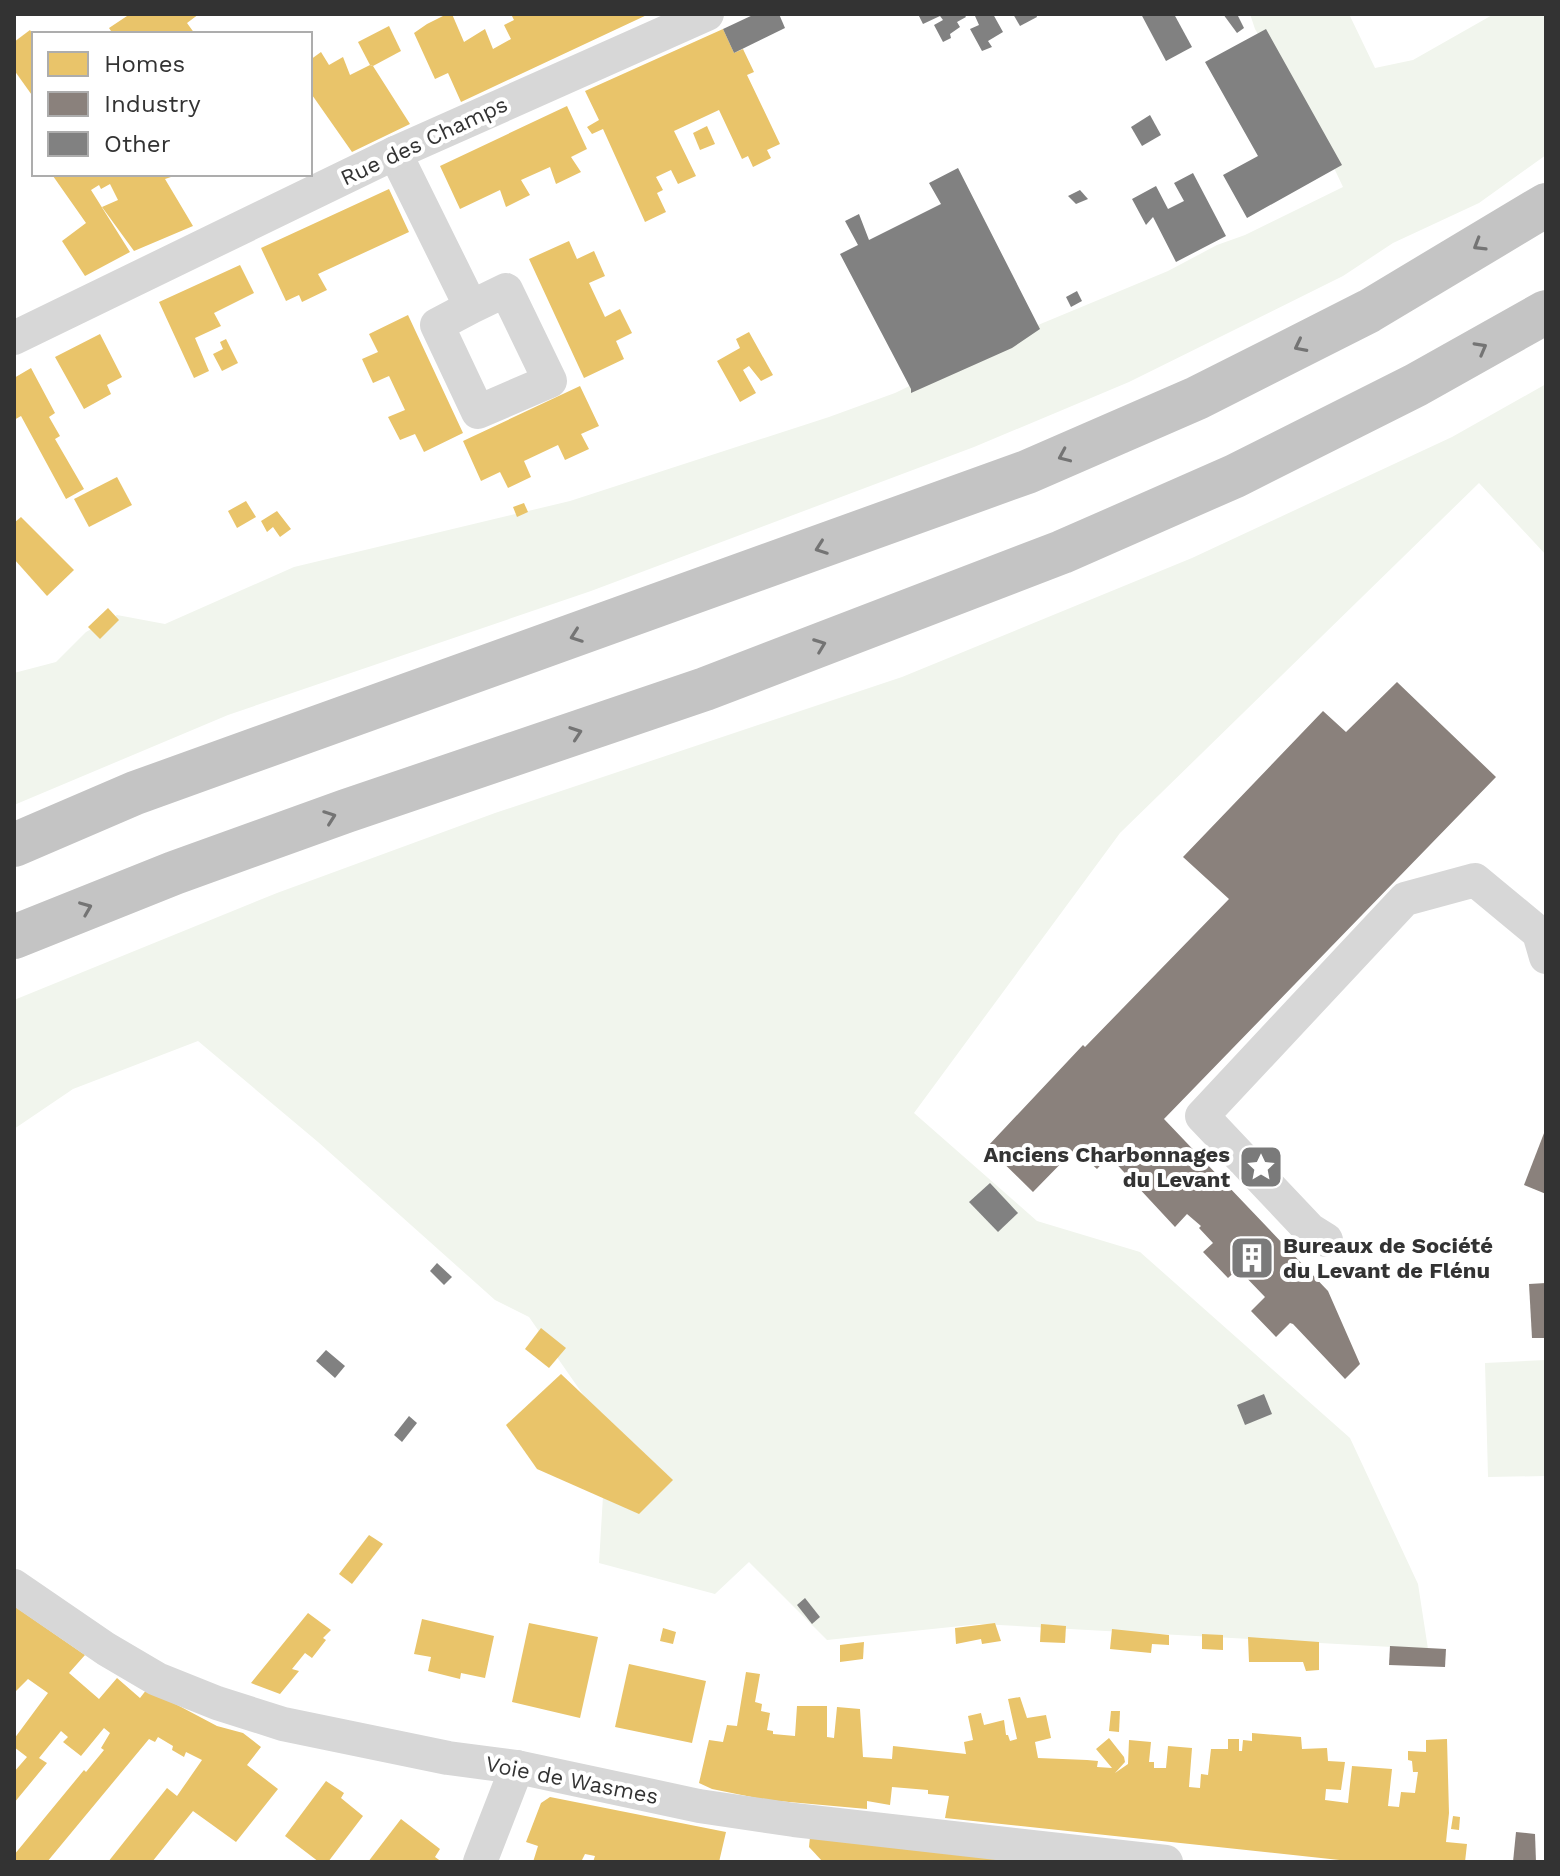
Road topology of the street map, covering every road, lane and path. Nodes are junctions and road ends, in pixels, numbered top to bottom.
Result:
1 (707, 14) edge
2 (395, 153) junction
3 (1546, 205) edge
4 (471, 307) dead end
5 (1546, 312) edge
6 (14, 338) edge
7 (14, 845) edge
8 (14, 937) edge
9 (1546, 957) edge
10 (1326, 1240) dead end
11 (14, 1586) edge
12 (517, 1767) junction
13 (480, 1862) edge
14 (1166, 1862) edge

1 - 2 street, Rue des Champs
2 - 4 street
2 - 6 street, Rue des Champs
3 -> 7 highway
8 -> 5 highway
9 - 10 street
11 - 12 street, Voie de Wasmes
12 - 13 street
12 - 14 street, Voie de Wasmes

